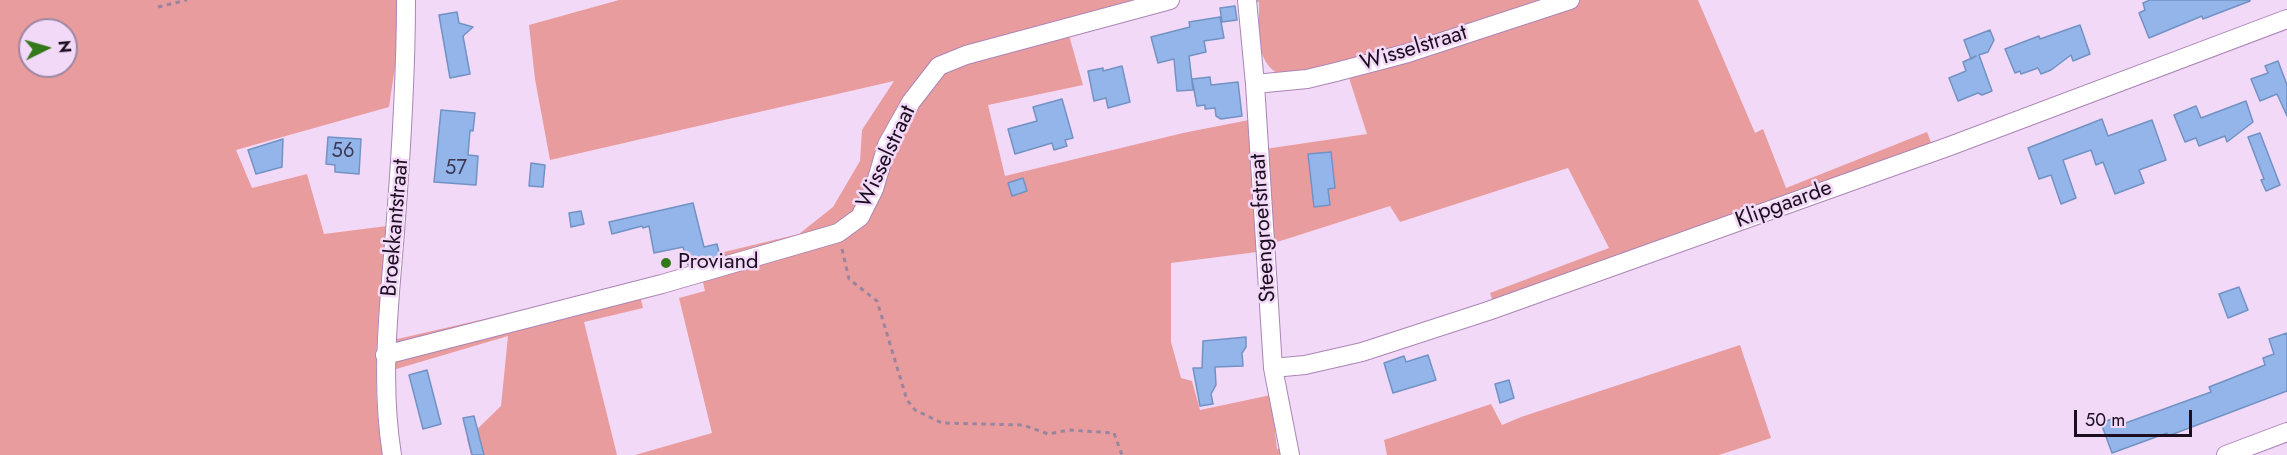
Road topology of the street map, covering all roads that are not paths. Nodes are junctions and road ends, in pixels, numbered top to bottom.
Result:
1 (406, 0) edge
2 (1170, 0) edge
3 (1247, 0) edge
4 (1570, 0) edge
5 (2287, 19) edge
6 (1256, 84) junction
7 (385, 355) junction
8 (1273, 368) junction
9 (2287, 432) edge
10 (392, 455) edge
11 (1290, 455) edge
12 (2226, 455) edge

1 - 7 street, Broekkantstraat
2 - 7 street, Wisselstraat
3 - 6 street, Steengroefstraat
4 - 6 street, Wisselstraat
5 - 8 street, Klipgaarde
6 - 8 street, Steengroefstraat
7 - 10 street, Broekkantstraat
8 - 11 street, Steengroefstraat
9 - 12 street

